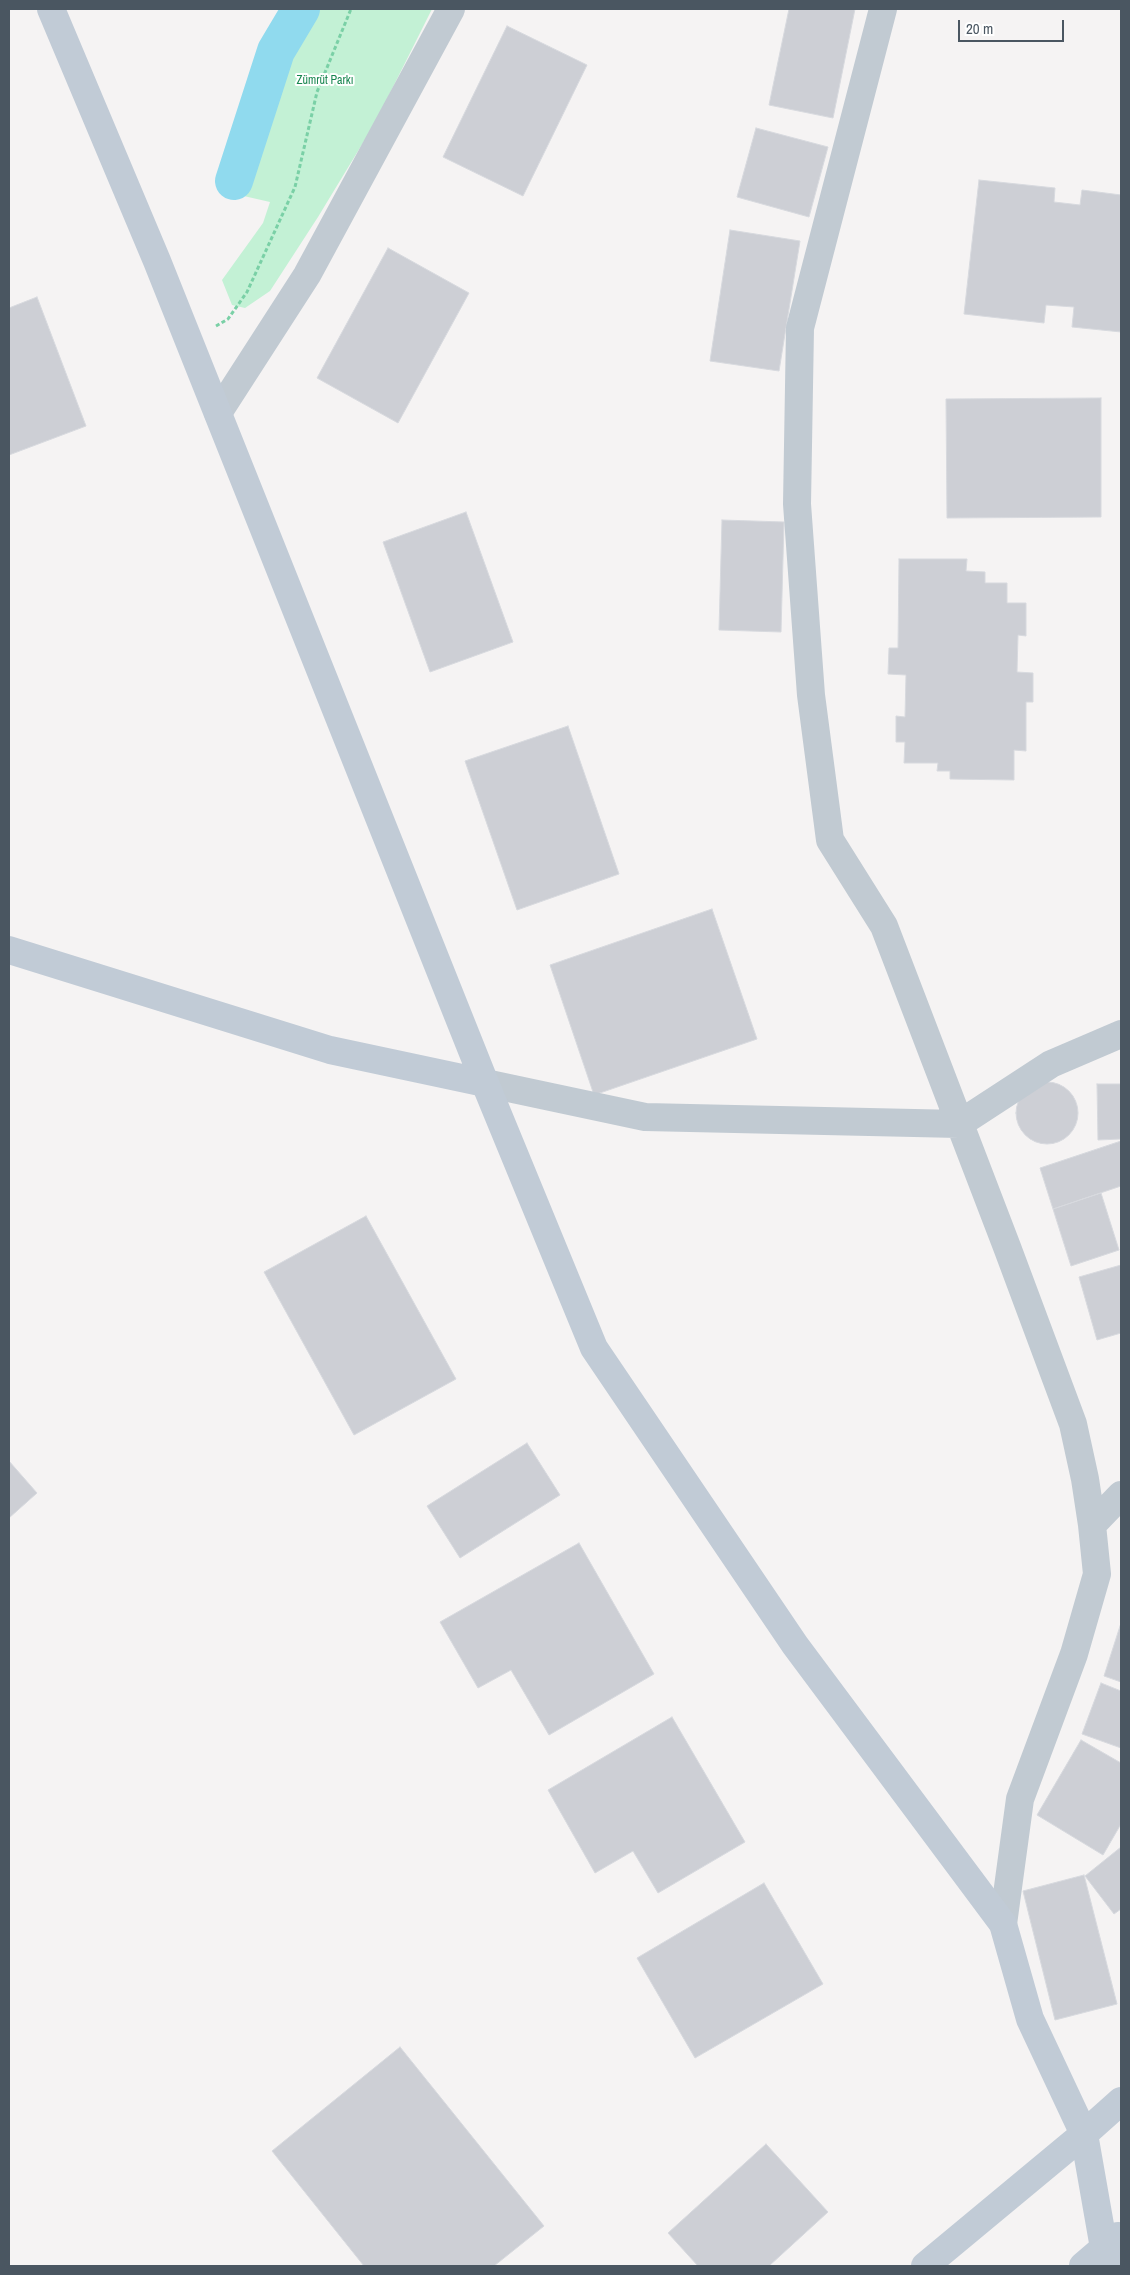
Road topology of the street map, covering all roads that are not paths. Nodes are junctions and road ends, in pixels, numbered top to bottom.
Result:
1 (51, 9) edge
2 (451, 9) edge
3 (883, 9) edge
4 (218, 413) junction
5 (9, 950) edge
6 (1121, 1034) edge
7 (485, 1083) junction
8 (959, 1124) junction
9 (1121, 1495) edge
10 (1092, 1524) junction
11 (1003, 1924) junction
12 (1121, 2100) edge
13 (1084, 2134) junction
14 (1112, 2249) edge
15 (925, 2266) edge
16 (1083, 2266) edge

1 - 4 street
2 - 4 street
3 - 8 street
4 - 7 street
5 - 7 street
6 - 8 street
7 - 8 street
7 - 11 street
8 - 10 street
9 - 10 street
10 - 11 street
11 - 13 street
12 - 13 street
13 - 14 street
13 - 15 street
14 - 16 street

